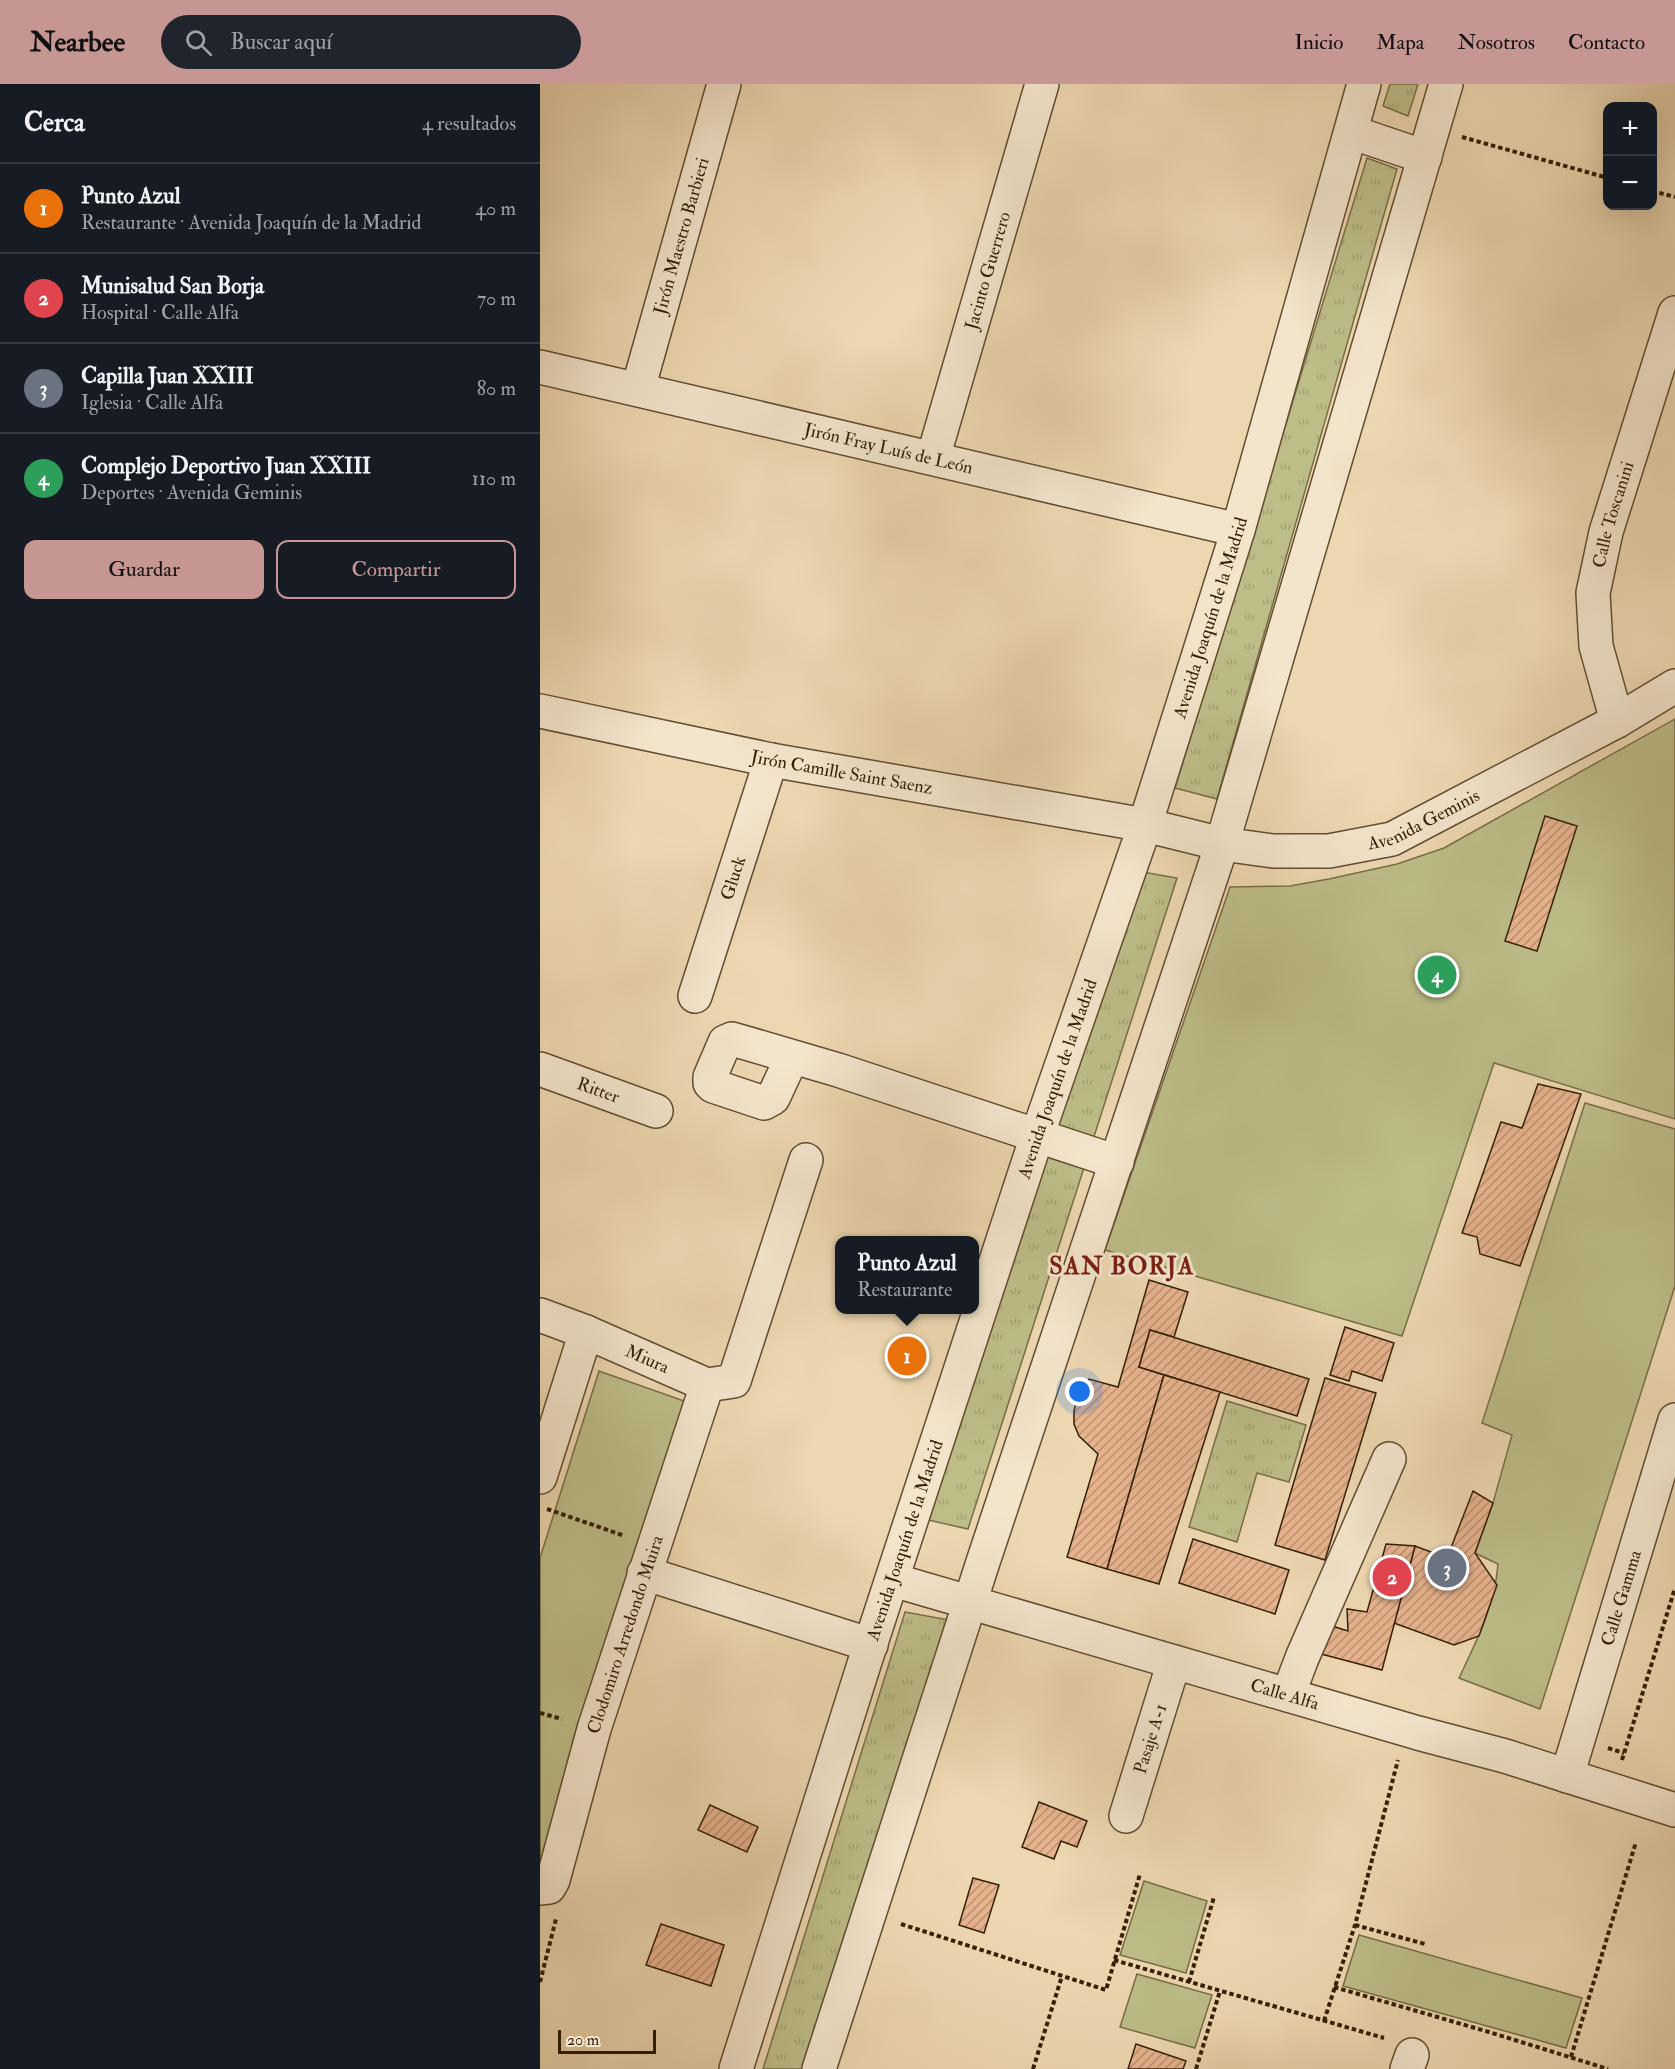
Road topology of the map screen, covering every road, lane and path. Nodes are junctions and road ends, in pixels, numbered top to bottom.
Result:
1 (724, 84) edge
2 (1042, 84) edge
3 (1364, 84) edge
4 (1446, 84) edge
5 (1351, 132) junction
6 (1429, 143) junction
7 (1603, 177) edge
8 (1657, 192) edge
9 (1675, 197) edge
10 (1674, 319) edge
11 (540, 367) edge
12 (638, 389) junction
13 (933, 458) junction
14 (1238, 530) junction
15 (1675, 686) edge
16 (540, 711) edge
17 (1617, 721) junction
18 (771, 760) junction
19 (1145, 825) junction
20 (1222, 844) junction
21 (695, 996) dead end
22 (792, 1057) dead end
23 (540, 1069) edge
24 (656, 1111) dead end
25 (1037, 1136) junction
26 (806, 1160) dead end
27 (1117, 1162) junction
28 (540, 1315) edge
29 (586, 1332) junction
30 (707, 1384) junction
31 (1675, 1420) edge
32 (1389, 1459) dead end
33 (540, 1477) edge
34 (540, 1507) edge
35 (649, 1559) junction
36 (893, 1580) junction
37 (1675, 1588) edge
38 (969, 1602) junction
39 (871, 1645) junction
40 (1174, 1662) junction
41 (1288, 1695) junction
42 (1398, 1759) dead end
43 (1620, 1768) dead end
44 (1566, 1776) junction
45 (1675, 1810) edge
46 (1126, 1816) dead end
47 (1636, 1842) dead end
48 (1140, 1874) dead end
49 (545, 1887) edge
50 (1214, 1897) dead end
51 (891, 1921) dead end
52 (1355, 1925) junction
53 (1425, 1944) dead end
54 (1114, 1960) junction
55 (1062, 1976) junction
56 (1189, 1982) junction
57 (1334, 1987) junction
58 (1220, 1991) junction
59 (1324, 2021) junction
60 (1405, 2055) edge
61 (1570, 2057) junction
62 (736, 2069) edge
63 (819, 2069) edge
64 (1033, 2069) edge
65 (1196, 2069) edge
66 (1608, 2069) edge

1 - 12 street, Jirón Maestro Barbieri
2 - 13 street, Jacinto Guerrero
3 - 5 street, Avenida Joaquín de la Madrid
4 - 6 street
5 - 6 street
5 - 14 street, Avenida Joaquín de la Madrid
6 - 7 path
6 - 20 street
8 - 9 path
10 - 17 street, Calle Toscanini
11 - 12 street, Jirón Fray Luís de León
12 - 13 street, Jirón Fray Luís de León
13 - 14 street, Jirón Fray Luís de León
14 - 19 street, Avenida Joaquín de la Madrid
15 - 17 street, Avenida Geminis
16 - 18 street, Jirón Camille Saint Saenz
17 - 20 street, Avenida Geminis
18 - 19 street, Jirón Camille Saint Saenz
18 - 21 street, Gluck
19 - 20 street, Avenida Geminis
19 - 25 street, Avenida Joaquín de la Madrid
20 - 27 street
22 - 25 street
23 - 24 street, Ritter
25 - 27 street
25 - 36 street, Avenida Joaquín de la Madrid
26 - 30 street
27 - 38 street
28 - 29 street, Miura
29 - 30 street, Miura
29 - 33 street
30 - 35 street, Clodomiro Arredondo Muira
31 - 44 street, Calle Gamma
32 - 41 street
34 - 35 path
35 - 39 street
35 - 49 street, Clodomiro Arredondo Muira
36 - 38 street, Calle Alfa
36 - 39 street, Avenida Joaquín de la Madrid
37 - 43 path
38 - 40 street, Calle Alfa
38 - 63 street
39 - 62 street, Avenida Joaquín de la Madrid
40 - 41 street, Calle Alfa
40 - 46 street, Pasaje A-1
41 - 44 street, Calle Alfa
42 - 52 path
44 - 45 street, Calle Alfa
47 - 61 path
48 - 54 path
50 - 56 path
51 - 55 path
52 - 53 path
52 - 57 path
54 - 55 path
54 - 56 path
55 - 64 path
56 - 58 path
57 - 59 path
57 - 61 path
58 - 59 path
58 - 65 path
59 - 60 path
61 - 66 path

